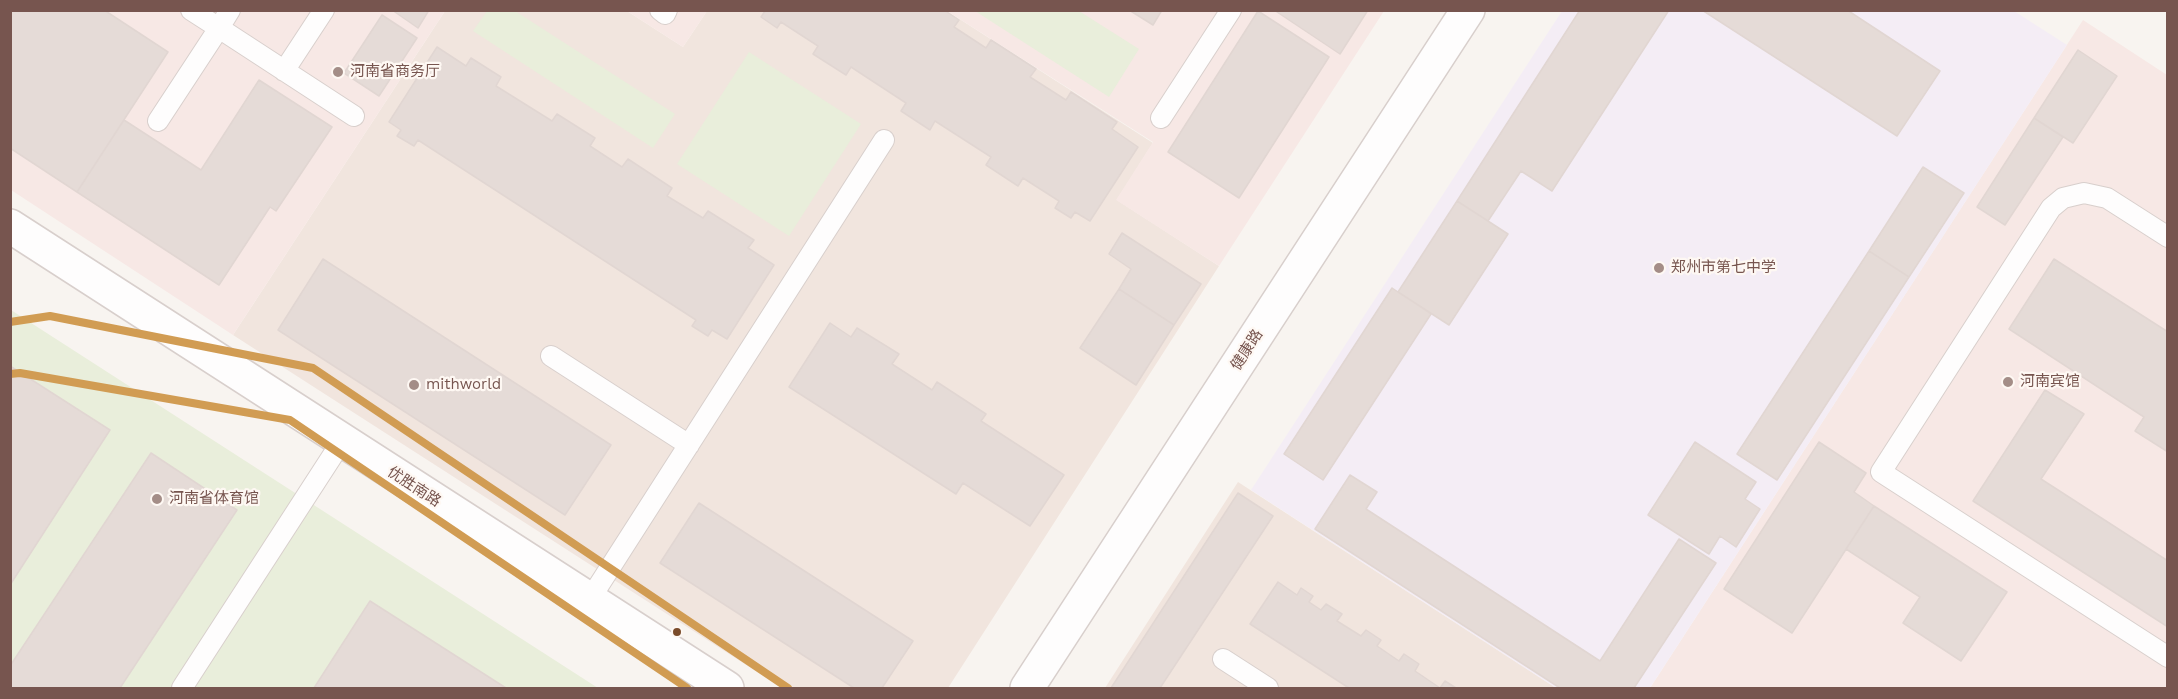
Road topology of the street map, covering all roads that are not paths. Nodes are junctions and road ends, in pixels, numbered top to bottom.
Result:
1 (191, 10) edge
2 (230, 10) edge
3 (324, 10) edge
4 (660, 10) edge
5 (667, 10) edge
6 (1231, 10) edge
7 (1468, 10) edge
8 (219, 28) junction
9 (285, 71) junction
10 (354, 116) dead end
11 (1161, 118) dead end
12 (158, 121) dead end
13 (884, 140) dead end
14 (10, 226) edge
15 (2168, 237) edge
16 (551, 356) dead end
17 (342, 441) junction
18 (689, 445) junction
19 (590, 599) junction
20 (2168, 657) edge
21 (1223, 659) dead end
22 (182, 688) edge
23 (727, 688) edge
24 (1027, 688) edge
25 (1268, 688) edge

1 - 8 lane
2 - 8 lane
3 - 9 lane
4 - 5 lane
6 - 11 lane
7 - 24 street, 健康路
8 - 9 lane
8 - 12 lane
9 - 10 lane
13 - 18 lane
14 - 17 street, 优胜南路
15 - 20 lane
16 - 18 lane
17 - 19 street, 优胜南路
17 - 22 lane
18 - 19 lane
19 - 23 street, 优胜南路
21 - 25 lane

